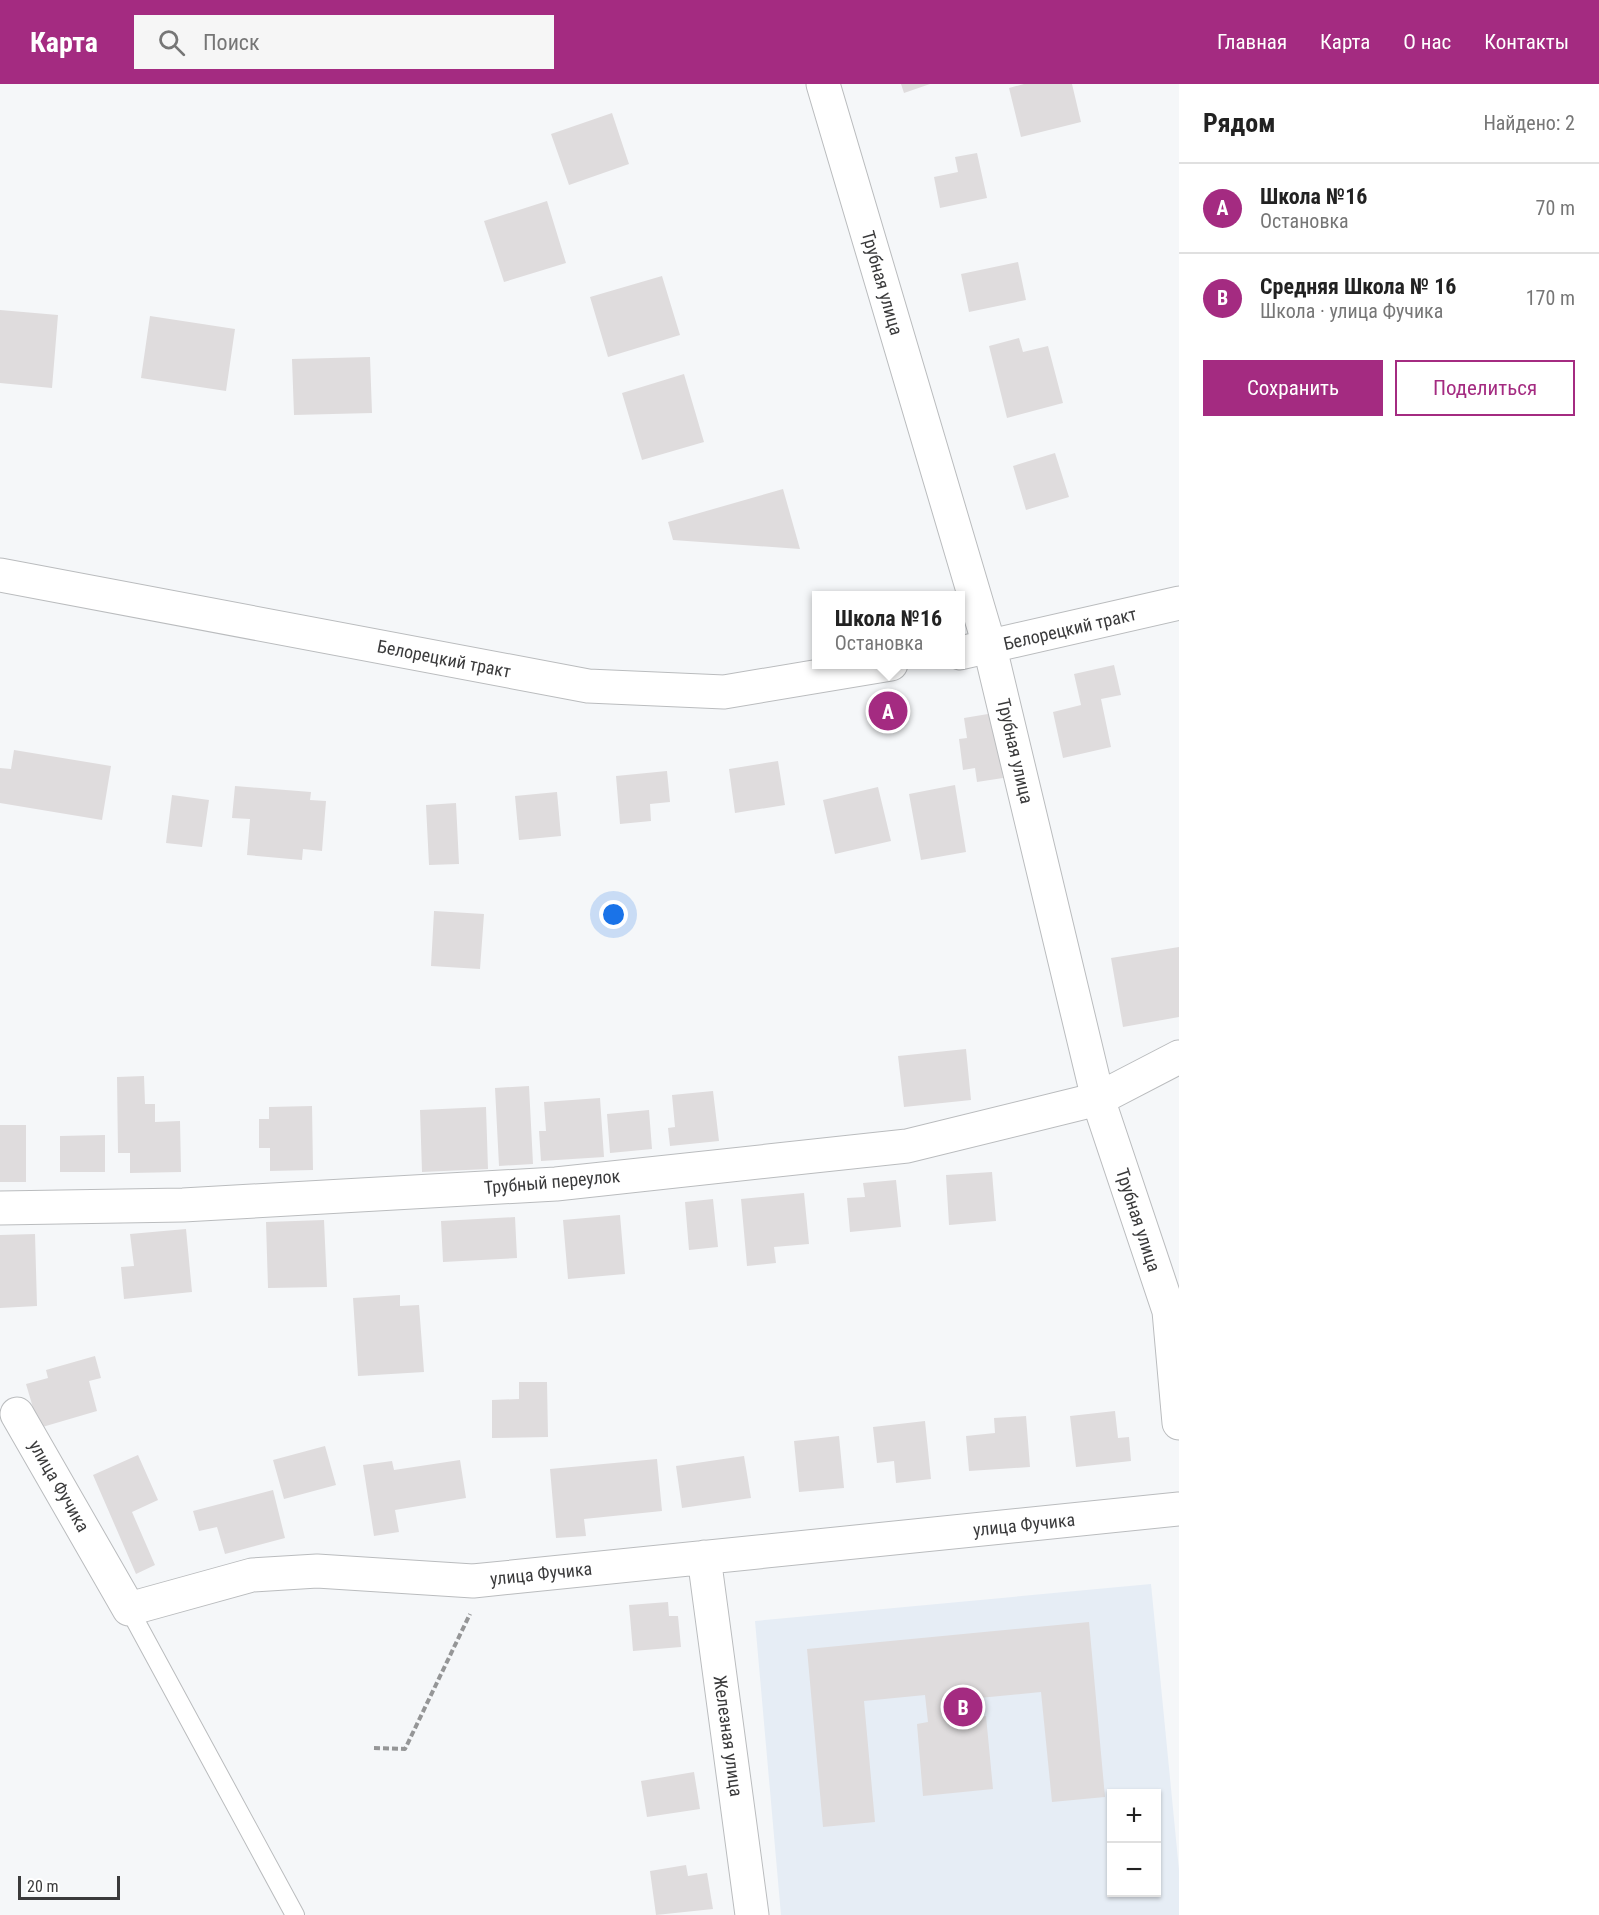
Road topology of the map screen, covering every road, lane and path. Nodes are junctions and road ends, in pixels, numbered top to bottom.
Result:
1 (823, 84) edge
2 (0, 575) edge
3 (959, 591) edge
4 (1179, 603) edge
5 (965, 613) edge
6 (975, 650) edge
7 (861, 669) edge
8 (1179, 1057) edge
9 (1098, 1099) junction
10 (0, 1208) edge
11 (17, 1414) dead end
12 (1179, 1423) edge
13 (1179, 1509) edge
14 (704, 1557) junction
15 (129, 1609) junction
16 (470, 1619) dead end
17 (374, 1748) dead end
18 (295, 1915) edge
19 (752, 1915) edge

1 - 3 street, Трубная улица
2 - 7 street, Белорецкий тракт
4 - 6 street, Белорецкий тракт
5 - 6 street, Трубная улица
6 - 9 street, Трубная улица
8 - 9 street, Трубный переулок
9 - 10 street, Трубный переулок
9 - 12 street, Трубная улица
11 - 15 street, улица Фучика
13 - 14 street, улица Фучика
14 - 15 street, улица Фучика
14 - 19 street, Железная улица
15 - 18 lane
16 - 17 path

